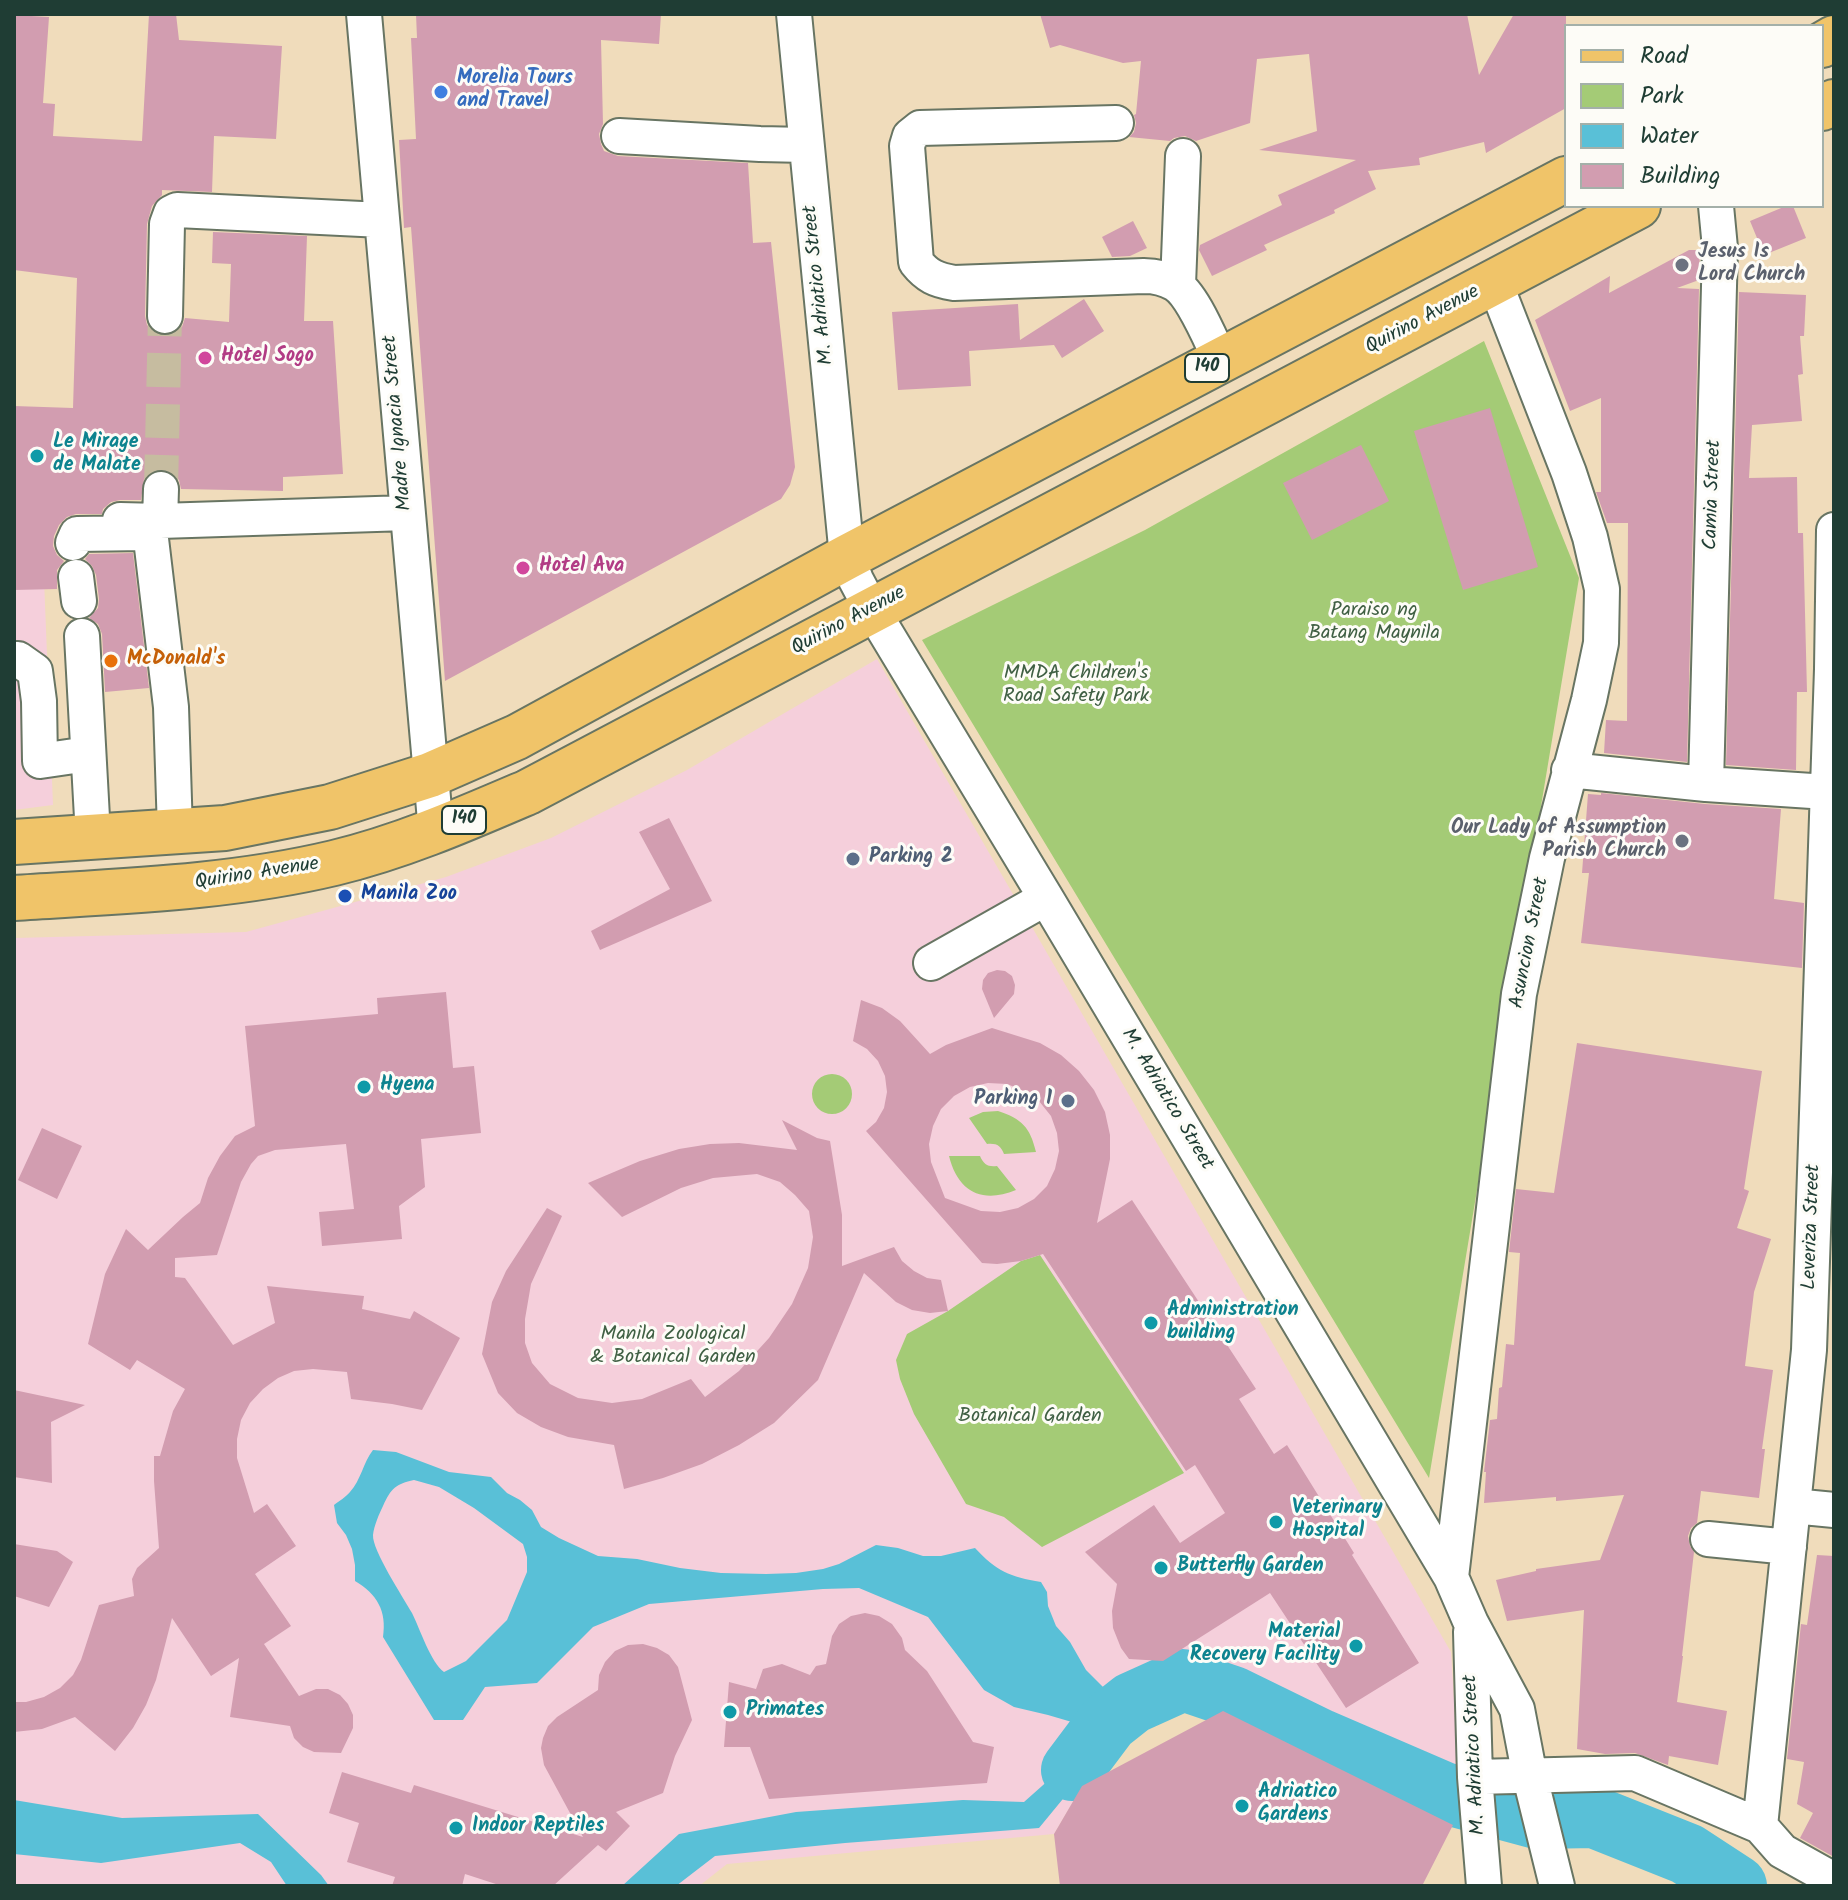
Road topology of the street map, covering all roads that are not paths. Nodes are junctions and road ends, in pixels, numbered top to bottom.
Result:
1 (364, 14) edge
2 (794, 14) edge
3 (1116, 123) dead end
4 (619, 136) dead end
5 (806, 145) junction
6 (1183, 156) dead end
7 (1564, 180) edge
8 (1634, 208) edge
9 (1716, 208) edge
10 (382, 220) junction
11 (1495, 283) junction
12 (1178, 285) junction
13 (165, 316) tunnel mouth
14 (1221, 361) junction
15 (407, 513) junction
16 (1834, 530) edge
17 (858, 582) junction
18 (82, 636) dead end
19 (14, 659) edge
20 (1833, 669) edge
21 (88, 754) junction
22 (27, 761) edge
23 (1569, 770) junction
24 (430, 775) junction
25 (1706, 784) junction
26 (1827, 792) junction
27 (175, 831) junction
28 (436, 832) junction
29 (93, 836) junction
30 (14, 842) edge
31 (14, 898) edge
32 (1046, 898) junction
33 (931, 963) dead end
34 (1793, 1506) junction
35 (1834, 1510) edge
36 (1708, 1539) dead end
37 (1789, 1547) junction
38 (1451, 1577) junction
39 (1471, 1623) junction
40 (1475, 1781) junction
41 (1531, 1784) junction
42 (1760, 1826) junction
43 (1834, 1880) edge
44 (1484, 1886) edge
45 (1557, 1886) edge

1 - 10 street, Madre Ignacia Street
2 - 5 street, M. Adriatico Street
3 - 12 street
4 - 5 street
5 - 17 street, M. Adriatico Street
6 - 12 street
7 - 14 main road, Quirino Avenue / 140
8 - 11 main road, Quirino Avenue / 140
9 - 25 street, Camia Street
10 - 13 street
10 - 15 street, Madre Ignacia Street
11 - 17 main road, Quirino Avenue / 140
11 - 23 street, Asuncion Street
12 - 14 street
14 - 17 main road, Quirino Avenue / 140
15 - 24 street, Madre Ignacia Street
15 - 27 street
16 - 20 street, Leveriza Street
17 - 24 main road, Quirino Avenue / 140
17 - 28 main road, Quirino Avenue / 140
17 - 32 street, M. Adriatico Street
18 - 21 street
19 - 22 street
20 - 26 street, Leveriza Street
21 - 22 street
21 - 29 street
23 - 25 street
23 - 38 street, Asuncion Street
24 - 27 main road, Quirino Avenue / 140
24 - 28 street, Madre Ignacia Street
25 - 26 street
26 - 34 street, Leveriza Street
27 - 29 main road, Quirino Avenue / 140
28 - 31 main road, Quirino Avenue / 140
29 - 30 main road, Quirino Avenue / 140
32 - 33 street
32 - 38 street, M. Adriatico Street
34 - 35 street
34 - 37 street, Leveriza Street
36 - 37 street
37 - 42 street, Leveriza Street
38 - 39 street, M. Adriatico Street
39 - 40 street, M. Adriatico Street
39 - 41 street, M. Adriatico Street
40 - 41 street
40 - 44 street, M. Adriatico Street
41 - 42 street
41 - 45 street, M. Adriatico Street
42 - 43 street

